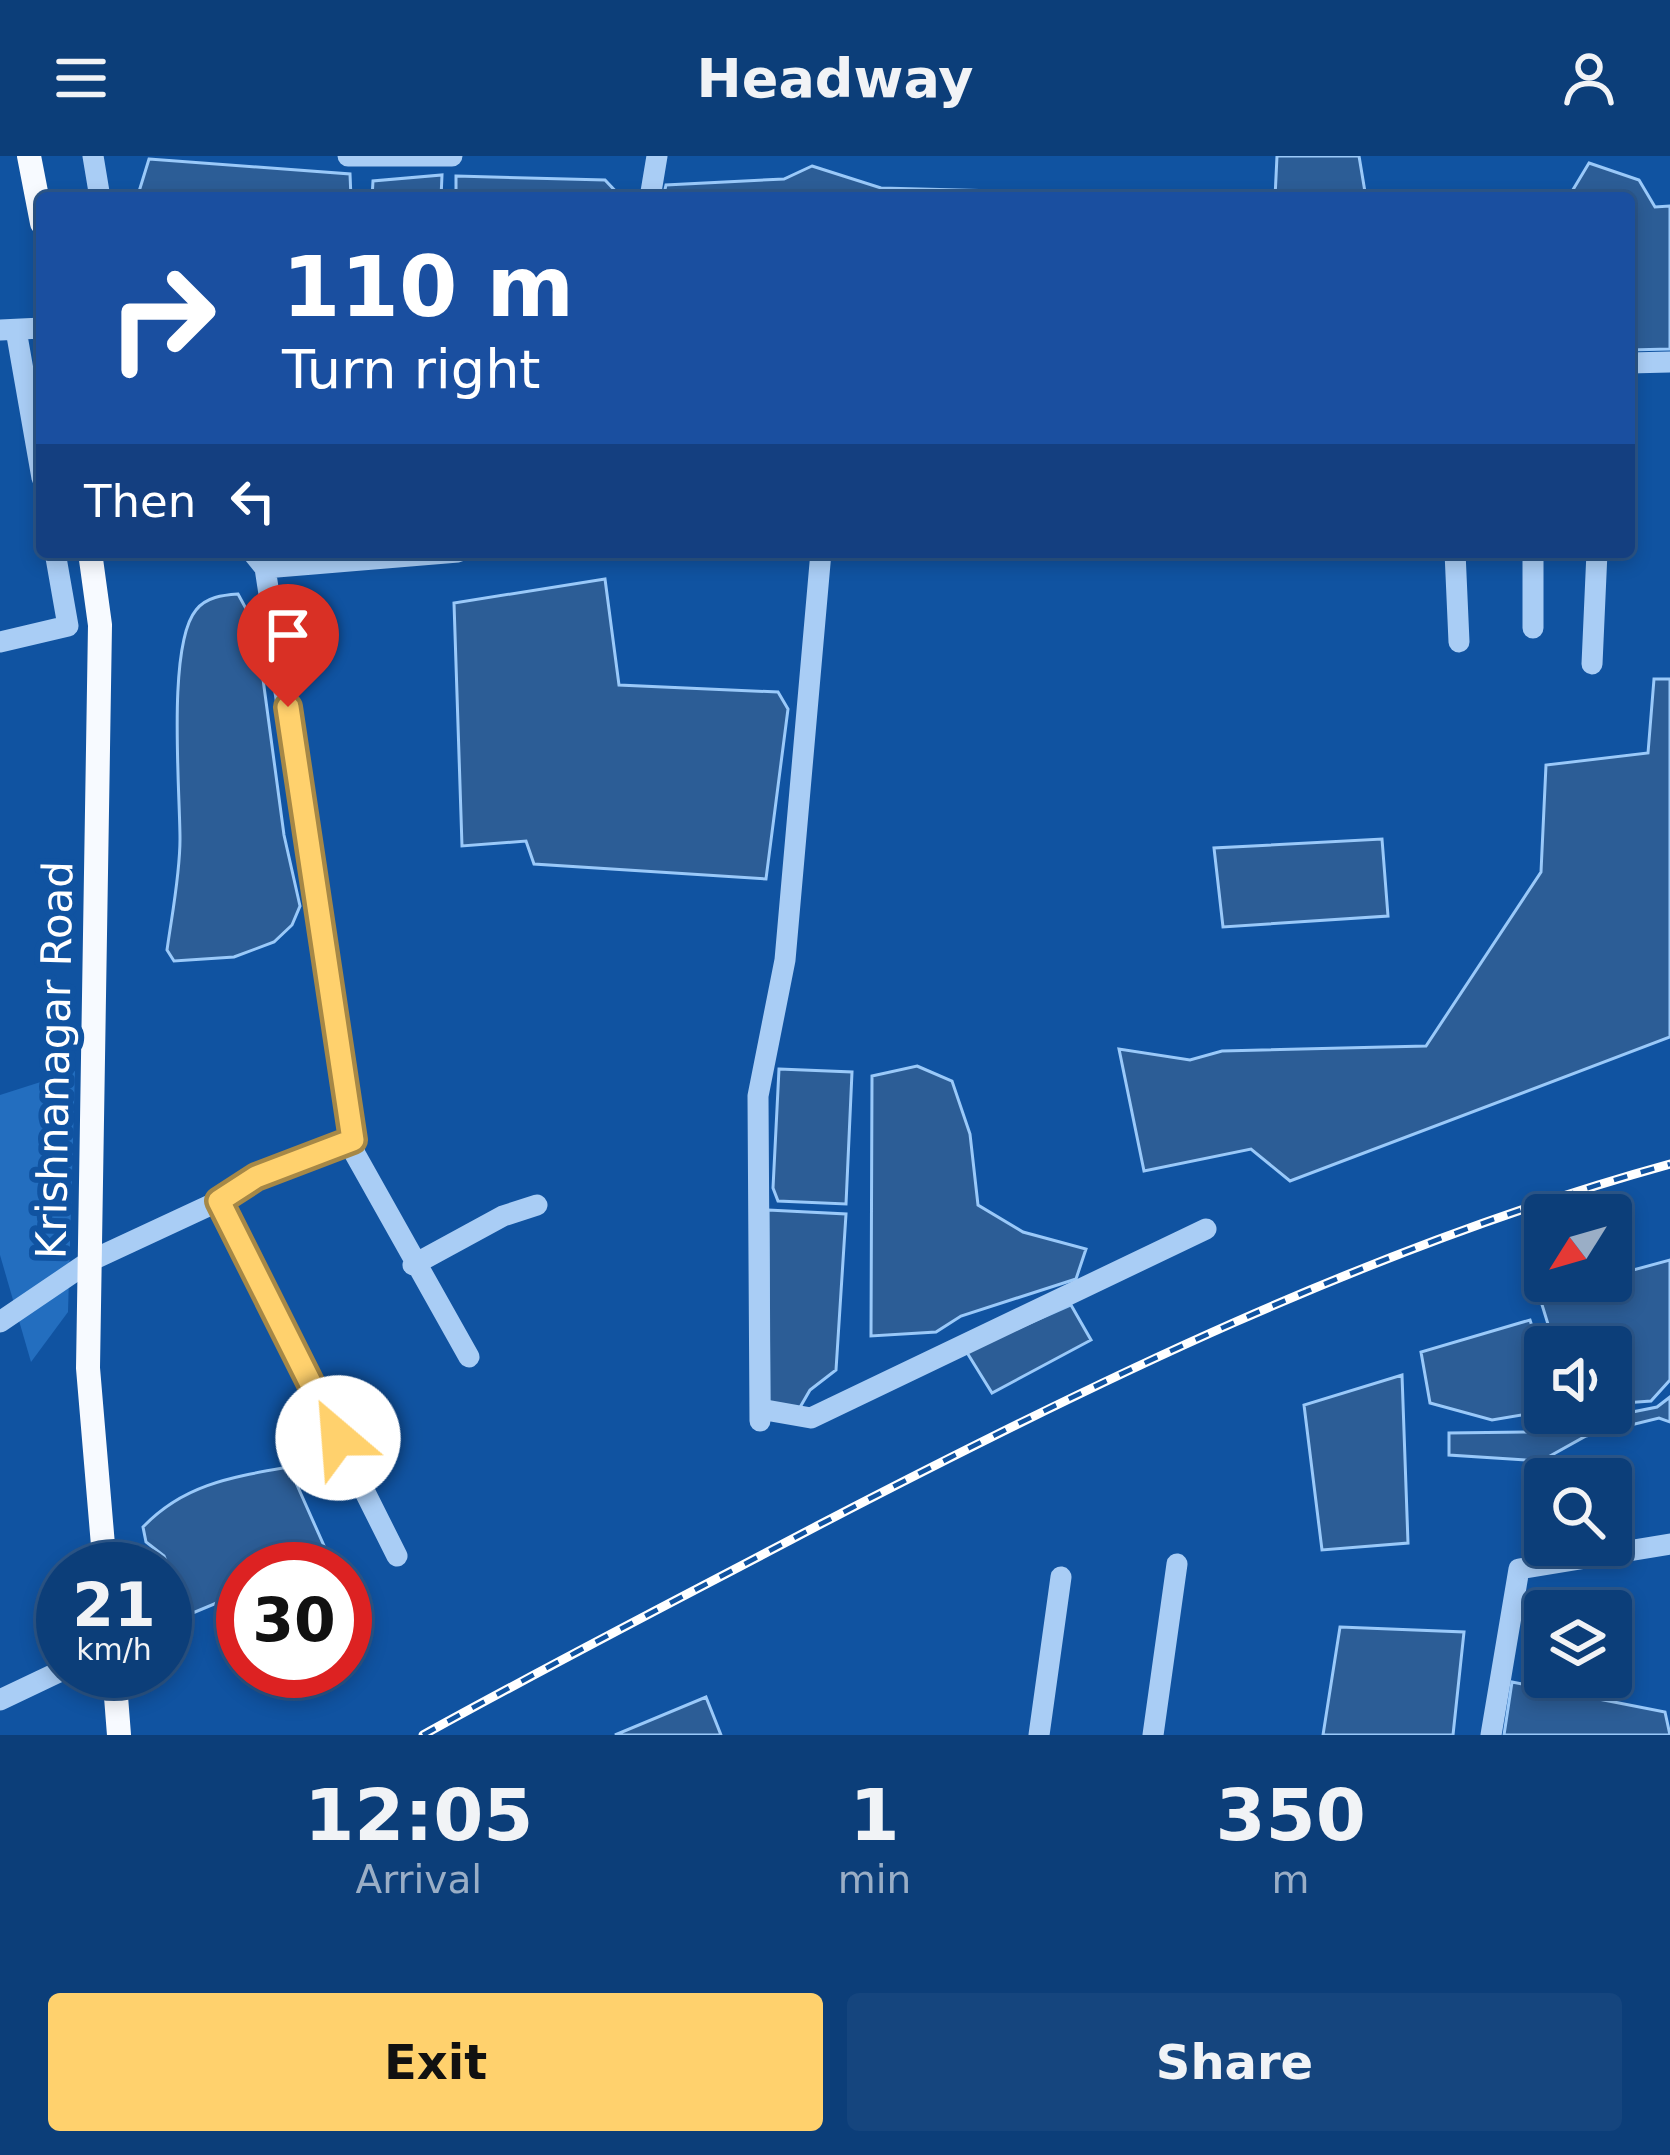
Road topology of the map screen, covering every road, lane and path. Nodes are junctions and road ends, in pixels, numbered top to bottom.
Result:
1 (29, 156) edge
2 (120, 156) edge
3 (348, 156) edge
4 (452, 156) edge
5 (656, 156) edge
6 (94, 159) edge
7 (36, 192) edge
8 (99, 192) edge
9 (651, 192) edge
10 (8, 330) edge
11 (1670, 362) edge
12 (1635, 363) edge
13 (36, 452) edge
14 (56, 558) edge
15 (90, 558) edge
16 (348, 558) edge
17 (820, 558) edge
18 (1455, 558) edge
19 (1533, 558) edge
20 (1597, 558) edge
21 (259, 560) edge
22 (1533, 628) dead end
23 (0, 642) edge
24 (1459, 642) dead end
25 (1592, 664) dead end
26 (353, 1140) junction
27 (219, 1201) junction
28 (536, 1205) dead end
29 (1206, 1229) dead end
30 (89, 1265) junction
31 (413, 1265) junction
32 (0, 1322) edge
33 (469, 1357) dead end
34 (103, 1542) edge
35 (1670, 1544) edge
36 (397, 1556) dead end
37 (1177, 1564) dead end
38 (1061, 1577) dead end
39 (36, 1683) edge
40 (116, 1698) edge
41 (0, 1700) edge
42 (119, 1735) edge
43 (1040, 1735) edge
44 (1153, 1735) edge
45 (1492, 1735) edge

1 - 7 main road
2 - 6 street
3 - 4 street
5 - 9 street
6 - 8 street
10 - 13 street
11 - 12 street
14 - 23 street
15 - 30 main road, Krishnanagar Road
16 - 21 street
17 - 29 street
18 - 24 street
19 - 22 street
20 - 25 street
21 - 26 street
26 - 27 street
26 - 31 street
27 - 30 street
27 - 36 street
28 - 31 street
30 - 32 street
30 - 34 main road, Krishnanagar Road
31 - 33 street
35 - 45 street
37 - 44 street
38 - 43 street
39 - 41 street
40 - 42 main road

